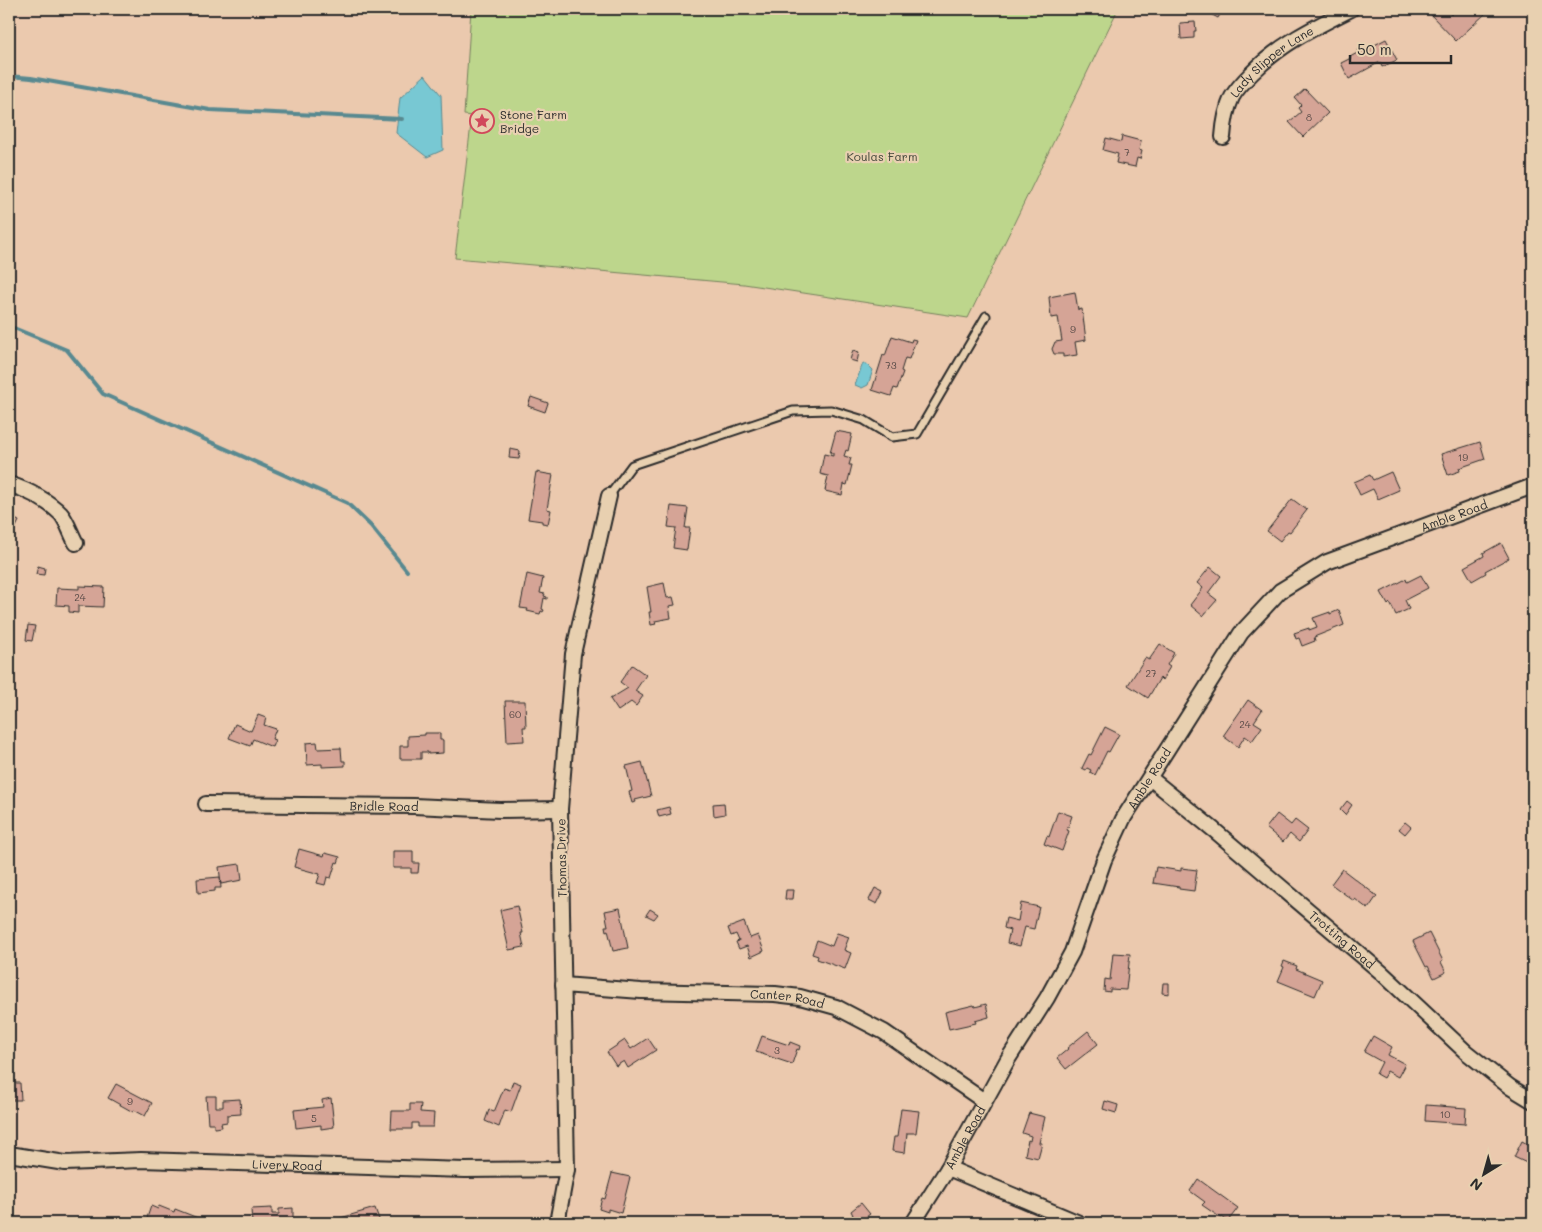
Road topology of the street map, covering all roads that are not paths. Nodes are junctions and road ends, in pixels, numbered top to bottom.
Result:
1 (1350, 9) edge
2 (1224, 137) dead end
3 (986, 316) dead end
4 (9, 484) edge
5 (1533, 486) edge
6 (609, 496) joint
7 (76, 543) dead end
8 (1150, 778) junction
9 (206, 804) dead end
10 (560, 809) junction
11 (563, 985) junction
12 (1533, 1100) edge
13 (984, 1101) junction
14 (9, 1154) edge
15 (948, 1168) junction
16 (567, 1169) junction
17 (557, 1223) edge
18 (913, 1223) edge
19 (1080, 1223) edge

1 - 2 street, Lady Slipper Lane
3 - 6 lane
4 - 7 street
5 - 8 street, Amble Road
6 - 10 street, Thomas Drive
8 - 12 street, Trotting Road
8 - 13 street, Amble Road
9 - 10 street, Bridle Road
10 - 11 street, Thomas Drive
11 - 13 street, Canter Road
11 - 16 street, Thomas Drive
13 - 15 street, Amble Road
14 - 16 street, Livery Road
15 - 18 street, Amble Road
15 - 19 street
16 - 17 street, Thomas Drive

